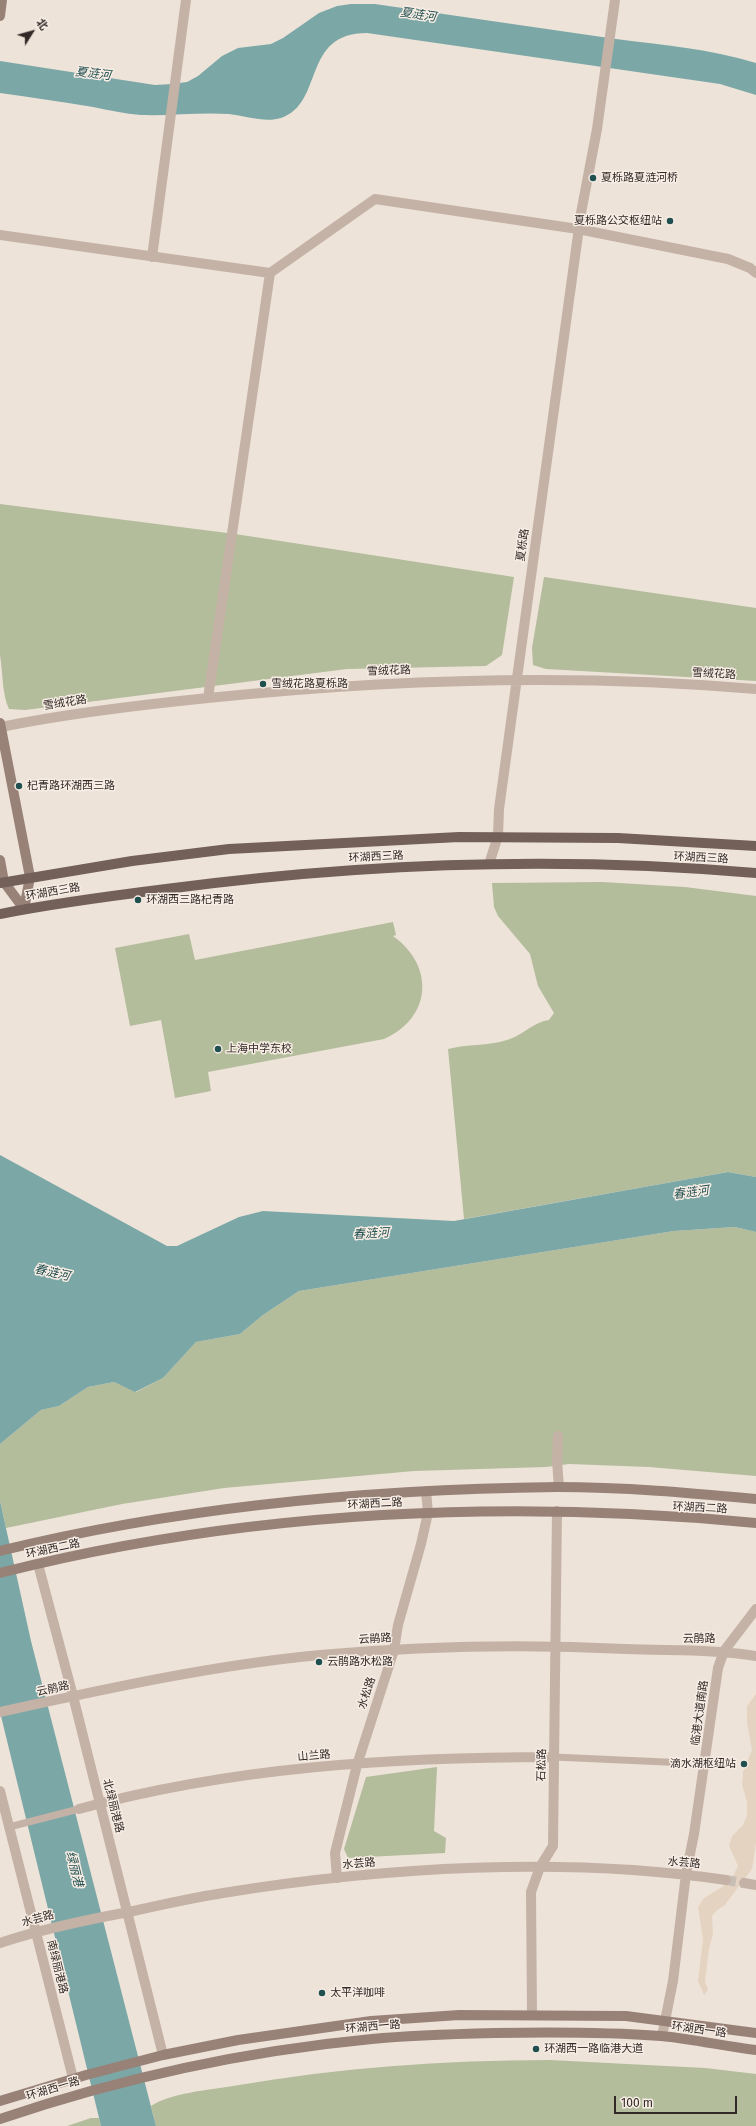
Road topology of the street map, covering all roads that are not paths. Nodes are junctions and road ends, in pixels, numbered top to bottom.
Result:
1 (2, 0) edge
2 (186, 0) edge
3 (615, 0) edge
4 (0, 16) edge
5 (578, 229) junction
6 (0, 235) edge
7 (152, 257) junction
8 (270, 273) junction
9 (756, 273) edge
10 (517, 679) junction
11 (756, 689) edge
12 (208, 698) junction
13 (0, 725) edge
14 (498, 836) junction
15 (756, 846) edge
16 (0, 860) edge
17 (489, 864) junction
18 (756, 874) edge
19 (30, 877) junction
20 (2, 882) edge
21 (24, 909) junction
22 (0, 914) edge
23 (558, 1436) dead end
24 (558, 1487) junction
25 (426, 1491) junction
26 (756, 1499) edge
27 (557, 1511) junction
28 (428, 1513) junction
29 (756, 1523) edge
30 (0, 1551) edge
31 (38, 1564) junction
32 (0, 1573) edge
33 (756, 1609) edge
34 (555, 1645) junction
35 (394, 1650) junction
36 (724, 1651) junction
37 (756, 1656) edge
38 (73, 1696) junction
39 (0, 1712) edge
40 (554, 1757) junction
41 (687, 1763) dead end
42 (357, 1765) junction
43 (0, 1791) edge
44 (100, 1803) junction
45 (79, 1809) joint
46 (9, 1827) junction
47 (540, 1867) junction
48 (686, 1874) junction
49 (337, 1878) junction
50 (726, 1880) tunnel mouth
51 (744, 1883) tunnel mouth
52 (756, 1885) edge
53 (127, 1912) junction
54 (36, 1931) junction
55 (0, 1943) edge
56 (532, 2015) junction
57 (664, 2020) junction
58 (756, 2033) edge
59 (662, 2036) junction
60 (756, 2050) edge
61 (162, 2056) junction
62 (73, 2078) junction
63 (0, 2101) edge
64 (0, 2119) edge

1 - 4 main road
2 - 7 street
3 - 5 street, 夏栎路
5 - 8 street
5 - 9 street
5 - 10 street, 夏栎路
6 - 7 street
7 - 8 street
8 - 12 street
10 - 11 street, 雪绒花路
10 - 12 street, 雪绒花路
10 - 14 street, 夏栎路
12 - 13 street, 雪绒花路
13 - 19 main road
14 - 15 main road, 环湖西三路
14 - 17 street, 夏栎路
14 - 19 main road, 环湖西三路
16 - 20 main road
17 - 18 main road, 环湖西三路
17 - 21 main road, 环湖西三路
19 - 20 main road, 环湖西三路
19 - 21 main road
20 - 21 main road
21 - 22 main road, 环湖西三路
23 - 24 street
24 - 25 main road, 环湖西二路
24 - 26 main road, 环湖西二路
25 - 28 street, 水松路
25 - 30 main road, 环湖西二路
27 - 28 main road, 环湖西二路
27 - 29 main road, 环湖西二路
27 - 34 street, 石松路
28 - 31 main road, 环湖西二路
28 - 35 street, 水松路
31 - 32 main road, 环湖西二路
31 - 38 street, 北绿丽港路
33 - 36 street, 临港大道南路
34 - 35 street, 云鹃路
34 - 36 street, 云鹃路
34 - 40 street, 石松路
35 - 38 street, 云鹃路
35 - 42 street, 水松路
36 - 37 street, 云鹃路
36 - 48 street, 临港大道南路
38 - 39 street, 云鹃路
38 - 44 street, 北绿丽港路
40 - 41 street
40 - 42 street, 山兰路
40 - 47 street, 石松路
42 - 44 street, 山兰路
42 - 49 street, 水松路
43 - 46 street, 南绿丽港路
44 - 45 street, 山兰路
44 - 53 street, 北绿丽港路
45 - 46 street
46 - 54 street, 南绿丽港路
47 - 48 street, 水芸路
47 - 49 street, 水芸路
47 - 56 street, 石松路
48 - 50 street, 水芸路
48 - 57 street, 临港大道南路
49 - 53 street, 水芸路
51 - 52 street
53 - 54 street, 水芸路
53 - 61 street, 北绿丽港路
54 - 55 street, 水芸路
54 - 62 street, 南绿丽港路
56 - 57 main road, 环湖西一路
56 - 61 main road, 环湖西一路
57 - 58 main road, 环湖西一路
57 - 59 street, 临港大道南路
59 - 60 main road, 环湖西一路
59 - 64 main road, 环湖西一路
61 - 62 main road, 环湖西一路
62 - 63 main road, 环湖西一路

